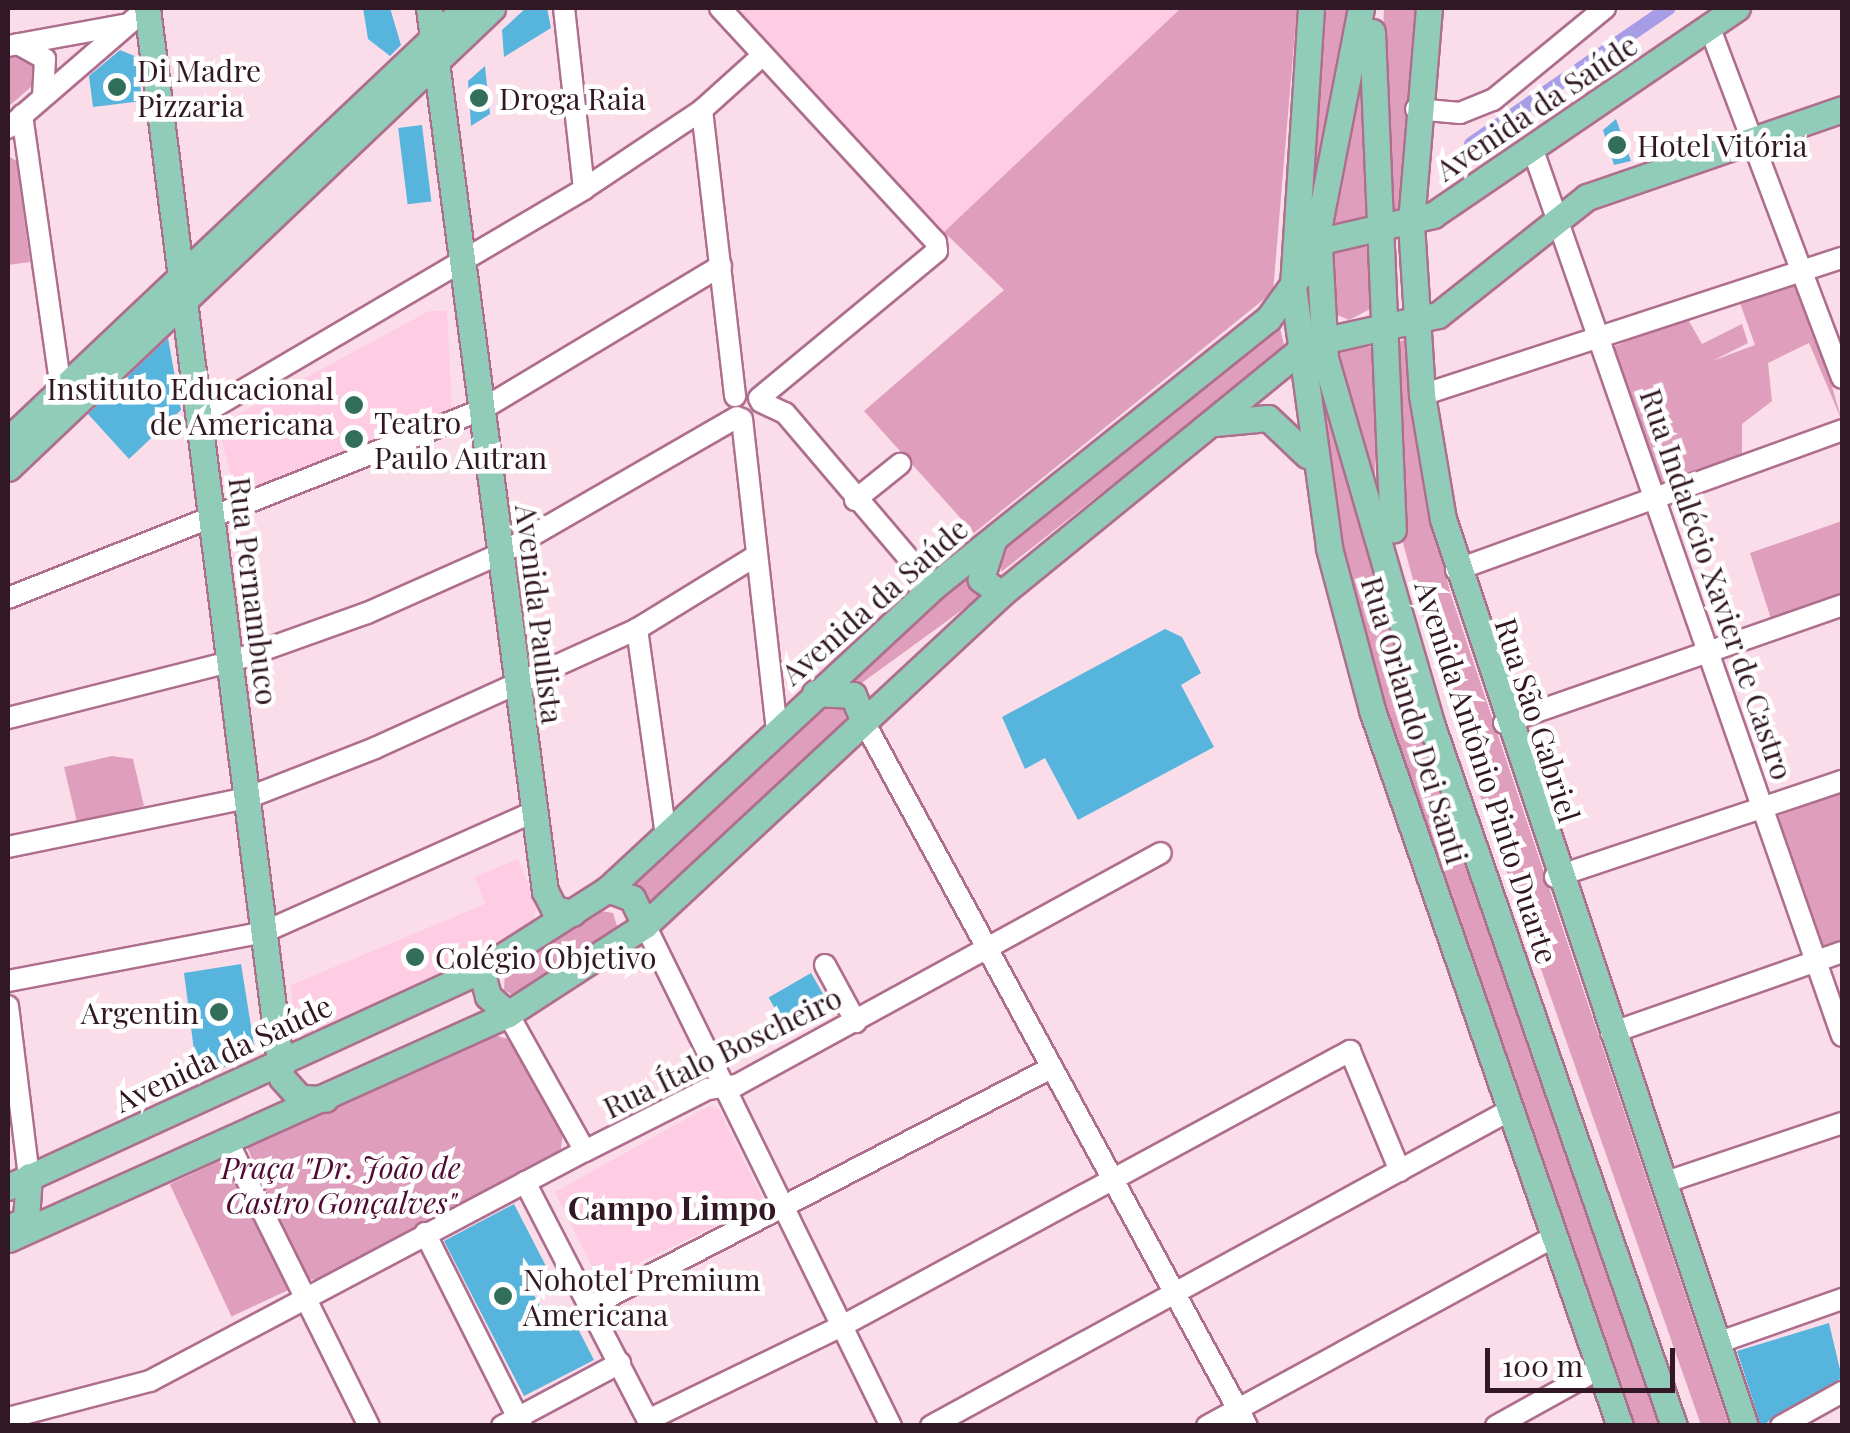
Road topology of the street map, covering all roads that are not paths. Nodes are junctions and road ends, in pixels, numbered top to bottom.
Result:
1 (429, 8) edge
2 (465, 8) edge
3 (492, 8) edge
4 (564, 8) edge
5 (720, 8) edge
6 (1311, 8) edge
7 (1361, 8) edge
8 (1376, 8) edge
9 (1429, 8) edge
10 (1605, 8) edge
11 (1737, 8) edge
12 (142, 12) edge
13 (1709, 26) junction
14 (13, 45) edge
15 (102, 46) junction
16 (435, 49) junction
17 (763, 55) junction
18 (43, 96) junction
19 (1416, 109) junction
20 (1842, 109) edge
21 (702, 110) junction
22 (15, 122) edge
23 (1754, 140) junction
24 (1534, 153) junction
25 (1412, 156) junction
26 (584, 189) junction
27 (1468, 195) junction
28 (1560, 222) junction
29 (1411, 224) junction
30 (1382, 230) junction
31 (1318, 248) junction
32 (1842, 258) edge
33 (462, 261) junction
34 (721, 266) junction
35 (1805, 271) junction
36 (183, 287) junction
37 (1293, 287) junction
38 (1416, 323) junction
39 (1387, 331) junction
40 (1322, 340) junction
41 (1600, 340) junction
42 (1296, 352) junction
43 (1842, 378) edge
44 (61, 390) junction
45 (1422, 395) junction
46 (748, 405) junction
47 (481, 410) junction
48 (199, 416) junction
49 (1202, 429) junction
50 (1842, 430) edge
51 (8, 440) edge
52 (900, 464) dead end
53 (1312, 466) junction
54 (8, 468) edge
55 (855, 500) junction
56 (1656, 500) junction
57 (213, 524) junction
58 (996, 537) junction
59 (500, 554) junction
60 (754, 557) junction
61 (1456, 570) junction
62 (933, 587) junction
63 (1001, 594) junction
64 (8, 598) edge
65 (1842, 605) edge
66 (638, 628) junction
67 (1709, 650) junction
68 (230, 662) junction
69 (517, 689) junction
70 (815, 693) junction
71 (8, 718) edge
72 (863, 720) junction
73 (1504, 723) junction
74 (777, 731) junction
75 (1842, 781) edge
76 (247, 798) junction
77 (1764, 810) junction
78 (533, 812) junction
79 (666, 835) junction
80 (8, 846) edge
81 (1161, 853) dead end
82 (1555, 878) junction
83 (608, 889) junction
84 (573, 913) junction
85 (644, 925) junction
86 (264, 932) junction
87 (985, 952) junction
88 (1842, 952) edge
89 (1817, 961) junction
90 (826, 965) dead end
91 (481, 970) junction
92 (8, 981) edge
93 (8, 1006) edge
94 (508, 1014) junction
95 (856, 1022) junction
96 (1611, 1033) junction
97 (1842, 1036) edge
98 (280, 1063) junction
99 (1049, 1069) junction
100 (722, 1087) junction
101 (330, 1098) junction
102 (1510, 1110) junction
103 (1842, 1123) edge
104 (228, 1142) junction
105 (585, 1151) junction
106 (1400, 1170) junction
107 (18, 1182) edge
108 (525, 1182) junction
109 (1110, 1182) junction
110 (1663, 1183) junction
111 (782, 1210) junction
112 (8, 1229) edge
113 (425, 1233) junction
114 (1552, 1238) junction
115 (8, 1239) edge
116 (304, 1296) junction
117 (1174, 1296) junction
118 (1842, 1299) edge
119 (590, 1306) junction
120 (842, 1326) junction
121 (1718, 1343) junction
122 (620, 1364) junction
123 (1600, 1369) junction
124 (1839, 1402) edge
125 (1242, 1417) edge
126 (8, 1418) edge
127 (514, 1423) edge
128 (650, 1423) edge
129 (369, 1426) edge
130 (891, 1426) edge
131 (931, 1426) edge
132 (1207, 1426) edge
133 (1496, 1426) edge
134 (1620, 1426) edge
135 (1674, 1426) edge
136 (1690, 1426) edge
137 (1745, 1426) edge
138 (1781, 1426) edge

1 - 16 main road, Avenida Paulista
2 - 16 main road
3 - 16 main road
4 - 26 street
5 - 17 street
6 - 37 main road, Rua Orlando Dei Santi
7 - 31 main road, Avenida Antônio Pinto Duarte
8 - 30 main road, Avenida Antônio Pinto Duarte
9 - 19 main road, Rua São Gabriel
10 - 19 street
11 - 13 main road, Avenida da Saúde
12 - 14 street
12 - 15 street
12 - 36 main road, Rua Pernambuco
13 - 23 street
13 - 24 main road, Avenida da Saúde
14 - 15 street
14 - 18 street
15 - 18 street
16 - 33 main road, Avenida Paulista
16 - 36 main road
17 - 21 street
17 - 46 street
18 - 22 street
19 - 25 main road, Rua São Gabriel
20 - 23 main road
21 - 26 street
21 - 34 street
22 - 44 street
23 - 28 main road
23 - 35 street
24 - 27 main road, Avenida da Saúde
24 - 28 street, Rua Indalécio Xavier de Castro
25 - 27 main road
25 - 29 main road, Rua São Gabriel
26 - 33 street
27 - 29 main road, Avenida da Saúde
28 - 38 main road
28 - 41 street, Rua Indalécio Xavier de Castro
29 - 30 main road, Avenida da Saúde
29 - 38 main road, Rua São Gabriel
30 - 31 main road, Avenida da Saúde
30 - 39 main road, Avenida Antônio Pinto Duarte
31 - 37 main road, Avenida da Saúde
31 - 40 main road, Avenida Antônio Pinto Duarte
32 - 35 street
33 - 47 main road, Avenida Paulista
33 - 48 street
34 - 46 street
34 - 47 street
35 - 41 street
35 - 43 street
36 - 44 main road
36 - 48 main road, Rua Pernambuco
36 - 54 main road
37 - 42 main road, Rua Orlando Dei Santi
37 - 58 main road, Avenida da Saúde
38 - 39 main road
38 - 45 main road, Rua São Gabriel
39 - 40 main road
39 - 136 main road, Avenida Antônio Pinto Duarte
40 - 42 main road
40 - 135 main road, Avenida Antônio Pinto Duarte
41 - 45 street
41 - 56 street, Rua Indalécio Xavier de Castro
42 - 49 main road
42 - 53 main road, Rua Orlando Dei Santi
44 - 51 main road
45 - 61 main road, Rua São Gabriel
46 - 55 street
46 - 59 street
46 - 60 street
47 - 57 street
47 - 59 main road, Avenida Paulista
48 - 57 main road, Rua Pernambuco
49 - 53 main road
49 - 63 main road
50 - 56 street
52 - 55 street
53 - 102 main road, Rua Orlando Dei Santi
55 - 62 street
56 - 61 street
56 - 67 street, Rua Indalécio Xavier de Castro
57 - 64 street
57 - 68 main road, Rua Pernambuco
58 - 62 main road, Avenida da Saúde
58 - 63 main road
59 - 68 street
59 - 69 main road, Avenida Paulista
60 - 66 street
60 - 74 street
61 - 73 main road, Rua São Gabriel
62 - 70 main road, Avenida da Saúde
63 - 72 main road
65 - 67 street
66 - 69 street
66 - 79 street
67 - 73 street
67 - 77 street, Rua Indalécio Xavier de Castro
68 - 71 street
68 - 76 main road, Rua Pernambuco
69 - 76 street
69 - 78 main road, Avenida Paulista
70 - 72 main road
70 - 74 main road, Avenida da Saúde
72 - 85 main road
72 - 87 street
73 - 82 main road, Rua São Gabriel
74 - 79 main road, Avenida da Saúde
75 - 77 street
76 - 80 street
76 - 86 main road, Rua Pernambuco
77 - 82 street
77 - 89 street, Rua Indalécio Xavier de Castro
78 - 84 main road, Avenida Paulista
78 - 86 street
79 - 83 main road, Avenida da Saúde
81 - 87 street, Rua Ítalo Boscheiro
82 - 96 main road, Rua São Gabriel
83 - 84 main road, Avenida da Saúde
83 - 85 main road
84 - 91 main road, Avenida da Saúde
85 - 94 main road
85 - 100 street
86 - 92 street
86 - 98 main road, Rua Pernambuco
87 - 95 street, Rua Ítalo Boscheiro
87 - 99 street
88 - 89 street
89 - 96 street
89 - 97 street, Rua Indalécio Xavier de Castro
90 - 95 street
91 - 94 main road
91 - 98 main road, Avenida da Saúde
93 - 107 street
94 - 101 main road
94 - 105 street
95 - 100 street, Rua Ítalo Boscheiro
96 - 110 main road, Rua São Gabriel
98 - 101 main road
98 - 107 main road, Avenida da Saúde
99 - 109 street
99 - 111 street
100 - 105 street, Rua Ítalo Boscheiro
100 - 111 street
101 - 104 main road
102 - 106 street
102 - 114 main road, Rua Orlando Dei Santi
103 - 110 street
104 - 115 main road
104 - 116 street
105 - 108 street, Rua Ítalo Boscheiro
106 - 109 street
106 - 117 street
107 - 112 main road
108 - 113 street, Rua Ítalo Boscheiro
108 - 119 street
109 - 117 street
109 - 120 street
110 - 121 main road, Rua São Gabriel
111 - 119 street
111 - 120 street
113 - 116 street, Rua Ítalo Boscheiro
113 - 127 street
114 - 123 main road, Rua Orlando Dei Santi
114 - 125 street
116 - 126 street, Rua Ítalo Boscheiro
116 - 129 street
117 - 125 street
117 - 131 street
118 - 121 street
119 - 122 street
120 - 128 street
120 - 130 street
121 - 137 main road, Rua São Gabriel
122 - 127 street
122 - 128 street
123 - 133 street
123 - 134 main road, Rua Orlando Dei Santi
124 - 138 street
125 - 132 street

